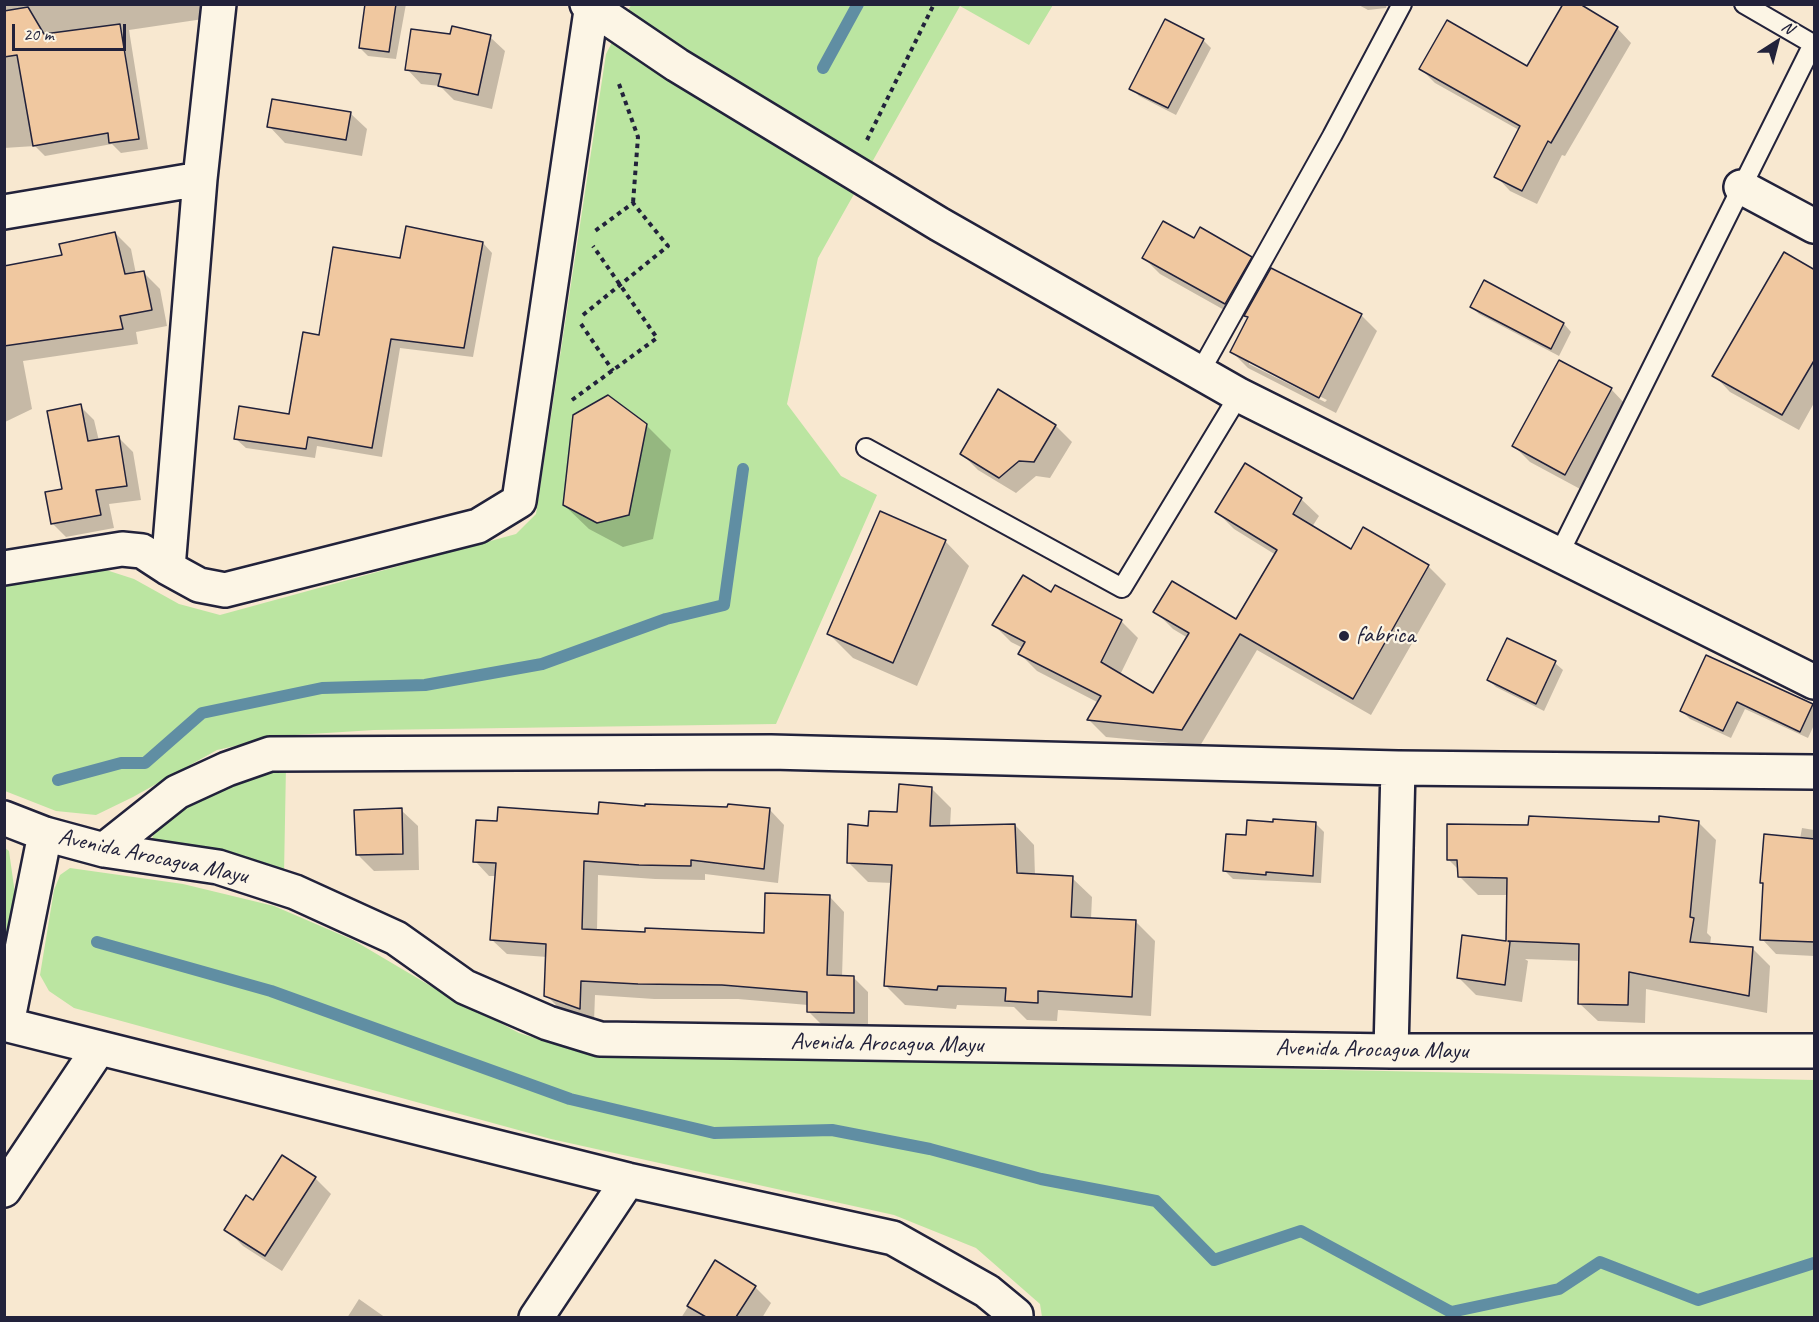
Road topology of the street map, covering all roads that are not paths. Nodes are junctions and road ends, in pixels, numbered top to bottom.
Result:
1 (219, 4) edge
2 (1402, 4) edge
3 (1744, 4) edge
4 (590, 5) edge
5 (200, 179) junction
6 (1741, 187) junction
7 (4, 212) edge
8 (1815, 226) edge
9 (1200, 372) junction
10 (1239, 395) junction
11 (866, 448) dead end
12 (1559, 554) junction
13 (4, 568) edge
14 (168, 568) junction
15 (1815, 682) edge
16 (1398, 768) junction
17 (1815, 772) edge
18 (4, 818) edge
19 (45, 834) junction
20 (104, 850) junction
21 (6, 1024) edge
22 (99, 1048) junction
23 (1391, 1051) junction
24 (1815, 1051) edge
25 (628, 1180) junction
26 (4, 1190) edge
27 (1016, 1316) edge
28 (536, 1317) edge

1 - 5 street
2 - 9 lane
3 - 6 lane
4 - 9 street
4 - 14 street
5 - 7 street
5 - 14 street
6 - 8 street
6 - 12 lane
9 - 10 street
10 - 11 lane
10 - 12 street
12 - 15 street
13 - 14 street
16 - 17 street
16 - 20 street
16 - 23 street
18 - 19 street, Avenida Arocagua Mayu
19 - 20 street, Avenida Arocagua Mayu
19 - 21 street
20 - 23 street, Avenida Arocagua Mayu
21 - 22 street
22 - 25 street
22 - 26 street
23 - 24 street, Avenida Arocagua Mayu
25 - 27 street
25 - 28 street

